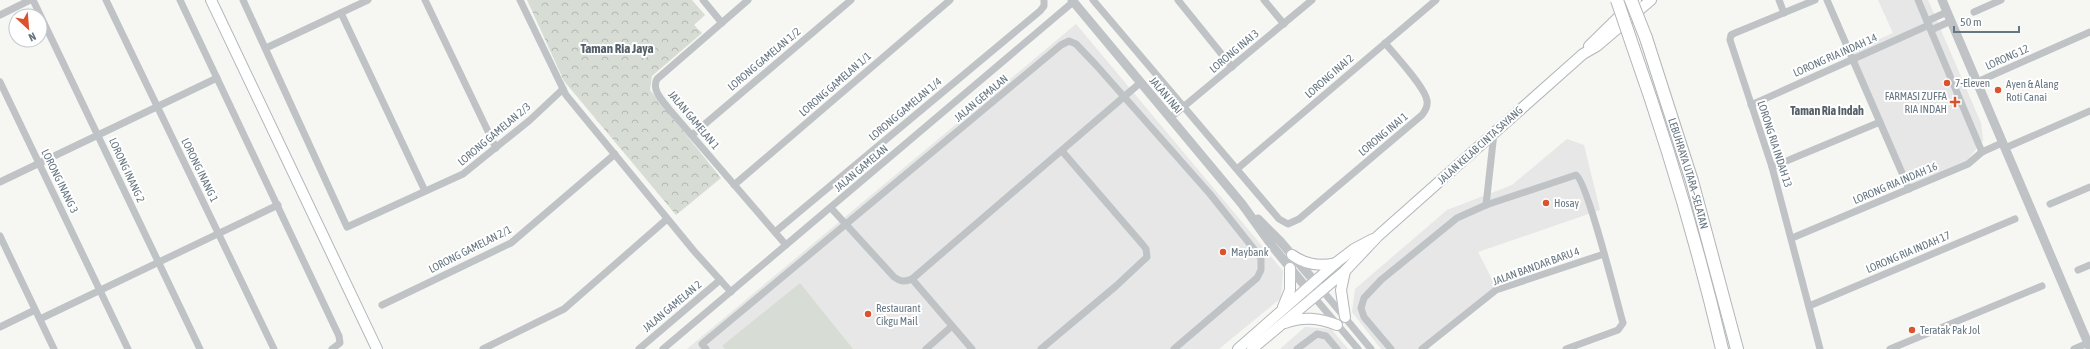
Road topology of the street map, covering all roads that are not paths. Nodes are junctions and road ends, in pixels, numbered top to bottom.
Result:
1 (32, 0) edge
2 (106, 0) edge
3 (180, 0) edge
4 (210, 0) edge
5 (243, 0) edge
6 (368, 0) edge
7 (425, 0) edge
8 (520, 0) edge
9 (703, 0) edge
10 (748, 0) edge
11 (850, 0) edge
12 (950, 0) edge
13 (1044, 0) edge
14 (1093, 0) edge
15 (1178, 0) edge
16 (1264, 0) edge
17 (1312, 0) edge
18 (1436, 0) edge
19 (1617, 0) edge
20 (1632, 0) edge
21 (1636, 0) edge
22 (1651, 0) edge
23 (1779, 0) edge
24 (1815, 0) edge
25 (1827, 0) edge
26 (1918, 0) edge
27 (1942, 0) edge
28 (2001, 0) edge
29 (1073, 1) edge
30 (1947, 12) junction
31 (1974, 12) dead end
32 (340, 13) junction
33 (1784, 13) junction
34 (0, 15) edge
35 (1951, 21) junction
36 (722, 23) junction
37 (1284, 24) junction
38 (1929, 25) junction
39 (2090, 32) edge
40 (1385, 43) junction
41 (266, 48) junction
42 (1583, 54) junction
43 (1853, 58) junction
44 (1232, 66) junction
45 (217, 78) junction
46 (0, 82) edge
47 (1140, 82) junction
48 (1977, 82) junction
49 (563, 89) junction
50 (1124, 98) junction
51 (1751, 105) junction
52 (157, 106) junction
53 (1183, 107) junction
54 (2090, 111) edge
55 (1170, 118) junction
56 (1880, 122) junction
57 (1494, 133) junction
58 (98, 135) junction
59 (692, 135) junction
60 (2004, 145) junction
61 (496, 148) junction
62 (1062, 151) junction
63 (1982, 152) junction
64 (615, 154) junction
65 (39, 163) junction
66 (1772, 167) junction
67 (1237, 170) junction
68 (0, 182) edge
69 (734, 185) junction
70 (2090, 187) edge
71 (1909, 190) junction
72 (425, 191) junction
73 (1242, 204) junction
74 (2050, 204) dead end
75 (278, 205) junction
76 (1486, 205) junction
77 (831, 208) junction
78 (668, 219) junction
79 (2016, 219) dead end
80 (846, 225) junction
81 (775, 232) junction
82 (218, 234) junction
83 (0, 236) edge
84 (1378, 236) junction
85 (1792, 238) junction
86 (786, 245) junction
87 (1604, 254) junction
88 (1292, 255) junction
89 (159, 262) junction
90 (1337, 262) junction
91 (2090, 265) edge
92 (1290, 268) junction
93 (2078, 270) dead end
94 (1345, 271) junction
95 (912, 279) junction
96 (720, 280) junction
97 (1315, 281) junction
98 (2042, 286) dead end
99 (1306, 288) junction
100 (100, 290) junction
101 (731, 292) junction
102 (1318, 294) junction
103 (382, 305) dead end
104 (1809, 306) junction
105 (35, 310) junction
106 (40, 318) junction
107 (1277, 321) junction
108 (1341, 321) junction
109 (952, 326) junction
110 (0, 328) edge
111 (2089, 346) edge
112 (54, 349) edge
113 (128, 349) edge
114 (200, 349) edge
115 (274, 349) edge
116 (332, 349) edge
117 (377, 349) edge
118 (483, 349) edge
119 (639, 349) edge
120 (663, 349) edge
121 (706, 349) edge
122 (926, 349) edge
123 (972, 349) edge
124 (1041, 349) edge
125 (1174, 349) edge
126 (1238, 349) edge
127 (1252, 349) edge
128 (1297, 349) edge
129 (1337, 349) edge
130 (1358, 349) edge
131 (1371, 349) edge
132 (1391, 349) edge
133 (1422, 349) edge
134 (1566, 349) edge
135 (1722, 349) edge
136 (1738, 349) edge
137 (1820, 349) edge
138 (1890, 349) edge
139 (2074, 349) edge

1 - 34 street
1 - 58 street, LORONG INANG 2
2 - 52 street, LORONG INANG 1
3 - 45 street
4 - 117 main road
5 - 41 street
6 - 32 street
7 - 61 street
8 - 49 street
9 - 36 street
10 - 36 street, JALAN GAMELAN 1
11 - 59 street, LORONG GAMELAN 1/2
12 - 69 street, LORONG GAMELAN 1/1
13 - 81 street, LORONG GAMELAN 1/4
14 - 53 street
15 - 44 street
16 - 37 street
17 - 37 street, LORONG INAI 3
18 - 40 street, LORONG INAI 2
19 - 135 highway, LEBUHRAYA UTARA–SELATAN, bridge
20 - 136 highway, LEBUHRAYA UTARA–SELATAN, bridge
21 - 42 main road, JALAN KELAB CINTA SAYANG
22 - 42 main road, JALAN KELAB CINTA SAYANG
23 - 33 street
24 - 33 street, LORONG RIA INDAH 13
25 - 43 street
26 - 38 street
27 - 30 street
28 - 31 street
29 - 47 street, JALAN INAI
29 - 77 street, JALAN GAMELAN
30 - 35 street
30 - 38 street, LORONG RIA INDAH 14
32 - 41 street
32 - 72 street
33 - 51 street, LORONG RIA INDAH 13
35 - 38 street, LORONG RIA INDAH 14
35 - 48 street
36 - 59 street, JALAN GAMELAN 1
37 - 44 street, LORONG INAI 3
38 - 43 street, LORONG RIA INDAH 14
38 - 63 street
39 - 48 street, LORONG 12
40 - 67 street, LORONG INAI 2
40 - 67 street, LORONG INAI 1
41 - 72 street, LORONG GAMELAN 2/3
42 - 57 main road, JALAN KELAB CINTA SAYANG
43 - 51 street, LORONG RIA INDAH 14
43 - 56 street
44 - 53 street, LORONG INAI 3
45 - 52 street
45 - 75 street
46 - 65 street, LORONG INANG 3
47 - 50 street
47 - 55 street, JALAN INAI
48 - 60 street
49 - 61 street, LORONG GAMELAN 2/3
49 - 64 street
50 - 62 street
50 - 80 street, JALAN GEMALAN
50 - 125 street
51 - 66 street, LORONG RIA INDAH 13
52 - 58 street
52 - 82 street, LORONG INANG 1
53 - 55 street, LORONG INAI 3
53 - 67 street
54 - 60 street, LORONG RIA INDAH 16
55 - 73 street, JALAN INAI
56 - 66 street
56 - 71 street
57 - 76 street
57 - 84 main road, JALAN KELAB CINTA SAYANG
58 - 65 street
58 - 89 street, LORONG INANG 2
59 - 69 street, JALAN GAMELAN 1
60 - 63 street, LORONG RIA INDAH 16
60 - 111 street
61 - 72 street, LORONG GAMELAN 2/3
62 - 95 street
62 - 124 street
63 - 71 street, LORONG RIA INDAH 16
64 - 78 street
64 - 103 street, LORONG GAMELAN 2/1
65 - 68 street
65 - 100 street, LORONG INANG 3
66 - 85 street, LORONG RIA INDAH 13
69 - 81 street, JALAN GAMELAN 1
70 - 74 street
71 - 85 street, LORONG RIA INDAH 16
73 - 88 street, JALAN INAI
73 - 92 street, JALAN INAI
75 - 82 street
75 - 116 street
76 - 87 street
76 - 132 street
77 - 80 street
77 - 86 street, JALAN GAMELAN
78 - 96 street
78 - 118 street
79 - 104 street, LORONG RIA INDAH 17
80 - 95 street
80 - 121 street
81 - 86 street, JALAN GAMELAN 1
82 - 89 street
82 - 115 street, LORONG INANG 1
83 - 105 street
84 - 90 main road, JALAN KELAB CINTA SAYANG
84 - 94 main road, JALAN KELAB CINTA SAYANG
85 - 104 street, LORONG RIA INDAH 13
86 - 101 street, JALAN GAMELAN
87 - 133 street, JALAN BANDAR BARU 4
87 - 134 street
88 - 90 main road
88 - 97 street, JALAN INAI
89 - 100 street
89 - 114 street, LORONG INANG 2
90 - 97 main road, JALAN KELAB CINTA SAYANG
91 - 93 street
92 - 99 street, JALAN INAI
92 - 107 main road
94 - 102 main road, JALAN KELAB CINTA SAYANG
94 - 108 main road
95 - 109 street
96 - 101 street
96 - 119 street, JALAN GAMELAN 2
97 - 99 main road, JALAN KELAB CINTA SAYANG
97 - 102 street, JALAN INAI
98 - 138 street
99 - 102 street, JALAN INAI
99 - 107 main road, JALAN KELAB CINTA SAYANG
100 - 106 street
100 - 113 street, LORONG INANG 3
101 - 120 street, JALAN GAMELAN
102 - 107 main road, JALAN KELAB CINTA SAYANG
102 - 108 street
102 - 108 street
104 - 137 street, LORONG RIA INDAH 13
105 - 106 street
105 - 110 street
106 - 112 street
107 - 108 main road
107 - 126 main road, JALAN KELAB CINTA SAYANG
107 - 127 main road, JALAN KELAB CINTA SAYANG
108 - 130 street
108 - 131 street
109 - 122 street
109 - 123 street
111 - 139 street
128 - 129 street

